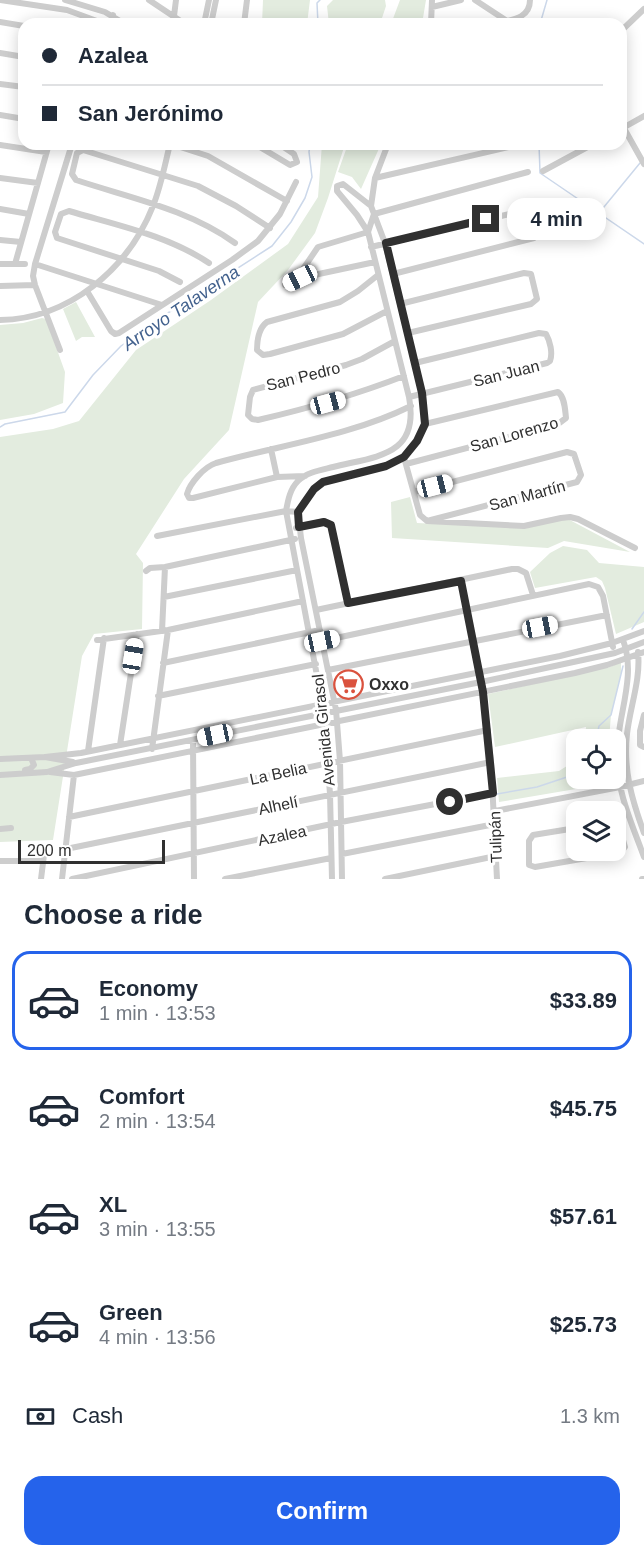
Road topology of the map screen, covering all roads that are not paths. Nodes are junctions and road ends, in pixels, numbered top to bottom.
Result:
1 (0, 0) edge
2 (65, 0) edge
3 (148, 0) edge
4 (176, 0) edge
5 (209, 0) edge
6 (216, 0) edge
7 (247, 0) edge
8 (461, 0) edge
9 (475, 0) edge
10 (530, 0) edge
11 (432, 4) edge
12 (644, 9) edge
13 (113, 15) junction
14 (174, 16) junction
15 (89, 18) edge
16 (112, 18) edge
17 (117, 18) edge
18 (177, 18) edge
19 (205, 18) edge
20 (212, 18) edge
21 (245, 18) edge
22 (502, 18) edge
23 (517, 18) edge
24 (0, 22) edge
25 (18, 25) edge
26 (627, 25) edge
27 (0, 53) edge
28 (18, 56) edge
29 (0, 84) edge
30 (18, 86) edge
31 (0, 116) edge
32 (644, 116) edge
33 (18, 118) edge
34 (627, 124) edge
35 (627, 135) edge
36 (0, 145) edge
37 (18, 148) edge
38 (33, 150) edge
39 (70, 150) edge
40 (169, 150) edge
41 (190, 150) edge
42 (265, 150) edge
43 (288, 150) edge
44 (386, 150) edge
45 (496, 150) edge
46 (582, 150) edge
47 (46, 152) joint
48 (644, 164) edge
49 (543, 171) dead end
50 (528, 172) dead end
51 (162, 174) junction
52 (0, 178) edge
53 (375, 178) junction
54 (296, 182) dead end
55 (38, 183) junction
56 (287, 201) junction
57 (153, 205) junction
58 (371, 206) junction
59 (0, 209) edge
60 (29, 214) junction
61 (374, 214) junction
62 (270, 228) junction
63 (141, 232) junction
64 (368, 232) junction
65 (0, 240) edge
66 (21, 242) junction
67 (235, 243) dead end
68 (386, 243) junction
69 (371, 247) junction
70 (121, 260) junction
71 (375, 262) junction
72 (208, 263) dead end
73 (0, 264) edge
74 (15, 264) junction
75 (25, 264) dead end
76 (35, 264) junction
77 (393, 274) junction
78 (378, 275) junction
79 (300, 278) junction
80 (180, 282) dead end
81 (95, 284) junction
82 (35, 285) junction
83 (285, 285) dead end
84 (0, 286) edge
85 (87, 291) junction
86 (400, 304) junction
87 (162, 305) junction
88 (387, 311) junction
89 (46, 312) junction
90 (0, 320) edge
91 (408, 333) junction
92 (394, 341) junction
93 (60, 350) dead end
94 (415, 363) junction
95 (404, 376) junction
96 (422, 393) junction
97 (410, 397) junction
98 (411, 406) junction
99 (425, 424) junction
100 (271, 448) junction
101 (405, 461) junction
102 (319, 470) junction
103 (305, 476) junction
104 (277, 477) junction
105 (323, 482) junction
106 (414, 492) junction
107 (286, 511) junction
108 (298, 512) junction
109 (427, 522) junction
110 (299, 527) junction
111 (289, 529) junction
112 (157, 536) dead end
113 (301, 538) junction
114 (291, 540) junction
115 (635, 548) dead end
116 (165, 567) junction
117 (297, 570) junction
118 (146, 571) dead end
119 (461, 581) junction
120 (533, 595) junction
121 (164, 597) junction
122 (303, 602) junction
123 (348, 603) junction
124 (316, 610) junction
125 (468, 610) junction
126 (607, 615) junction
127 (165, 630) junction
128 (320, 630) junction
129 (644, 631) edge
130 (310, 632) junction
131 (137, 634) junction
132 (633, 636) junction
133 (474, 640) junction
134 (623, 640) junction
135 (322, 641) junction
136 (644, 642) edge
137 (612, 643) junction
138 (637, 646) junction
139 (627, 649) junction
140 (615, 653) junction
141 (641, 654) edge
142 (629, 658) junction
143 (616, 662) junction
144 (163, 663) junction
145 (316, 664) junction
146 (327, 670) junction
147 (480, 672) junction
148 (481, 682) junction
149 (644, 682) edge
150 (636, 684) junction
151 (483, 692) junction
152 (158, 696) junction
153 (351, 698) junction
154 (334, 702) junction
155 (323, 704) junction
156 (353, 708) junction
157 (336, 711) junction
158 (324, 713) junction
159 (644, 715) edge
160 (337, 721) junction
161 (325, 722) junction
162 (619, 729) edge
163 (488, 730) junction
164 (640, 732) junction
165 (627, 733) junction
166 (153, 738) junction
167 (193, 740) junction
168 (120, 745) junction
169 (644, 747) edge
170 (152, 749) junction
171 (193, 750) junction
172 (88, 751) junction
173 (31, 758) junction
174 (45, 758) junction
175 (0, 759) edge
176 (340, 761) junction
177 (491, 762) junction
178 (76, 763) junction
179 (329, 763) junction
180 (47, 772) junction
181 (2, 775) edge
182 (74, 775) junction
183 (644, 781) edge
184 (628, 785) junction
185 (610, 789) edge
186 (621, 789) edge
187 (194, 790) junction
188 (340, 792) junction
189 (493, 793) junction
190 (330, 794) junction
191 (495, 811) junction
192 (641, 815) edge
193 (69, 817) junction
194 (341, 822) junction
195 (194, 823) junction
196 (495, 824) junction
197 (330, 825) junction
198 (0, 828) edge
199 (11, 828) dead end
200 (566, 830) edge
201 (635, 831) junction
202 (644, 833) edge
203 (626, 834) edge
204 (45, 847) dead end
205 (66, 849) junction
206 (195, 853) junction
207 (342, 854) junction
208 (496, 856) junction
209 (644, 857) edge
210 (332, 858) junction
211 (0, 861) edge
212 (42, 861) junction
213 (569, 861) edge
214 (41, 879) edge
215 (62, 879) edge
216 (72, 879) edge
217 (194, 879) edge
218 (225, 879) edge
219 (332, 879) edge
220 (342, 879) edge
221 (385, 879) edge
222 (497, 879) edge

1 - 15 street
2 - 13 street
3 - 14 street
4 - 14 street
5 - 19 street
6 - 20 street
7 - 21 street
8 - 11 street
9 - 22 street
10 - 23 street
12 - 26 street
13 - 16 street
13 - 17 street
14 - 18 street
24 - 25 street
27 - 28 street
29 - 30 street
31 - 33 street
32 - 34 street
35 - 48 street
36 - 37 street
38 - 47 street
39 - 76 street
40 - 51 street
41 - 56 street
42 - 43 street
44 - 53 street
45 - 53 street
46 - 49 street
47 - 55 street
50 - 61 street
51 - 57 street
51 - 57 street
51 - 62 street
52 - 55 street
53 - 58 street
54 - 56 street
55 - 60 street
56 - 62 street
57 - 63 street
57 - 67 street
58 - 61 street
58 - 64 street
59 - 60 street
60 - 66 street
61 - 64 street
61 - 68 street
62 - 87 street
63 - 70 street
63 - 70 street
63 - 72 street
64 - 69 street
64 - 79 street
65 - 66 street
66 - 74 street
68 - 69 street
68 - 77 street
68 - 77 street
69 - 71 street
70 - 80 street
70 - 81 street
71 - 78 street
71 - 79 street
73 - 74 street
74 - 75 street
76 - 81 street
76 - 82 street
77 - 86 street
78 - 88 street
78 - 88 street
79 - 83 street
81 - 85 street
81 - 87 street
82 - 84 street
82 - 89 street
85 - 87 street
85 - 89 street
86 - 91 street
86 - 91 street
88 - 92 street
89 - 90 street
89 - 93 street
91 - 94 street
92 - 95 street
92 - 95 street, San Pedro
94 - 96 street
94 - 96 street, San Juan
95 - 97 street
96 - 97 street, San Juan
96 - 99 street
97 - 98 street
98 - 100 street
98 - 102 street
99 - 101 street
99 - 101 street, San Lorenzo
100 - 104 street
100 - 104 street
101 - 105 street
101 - 106 street
102 - 103 street
102 - 105 street
103 - 104 street
103 - 107 street
105 - 108 street
106 - 109 street
106 - 109 street, San Martín
107 - 108 street
107 - 111 street, Avenida Girasol
107 - 112 street
108 - 110 street, Avenida Girasol
109 - 115 street
110 - 111 street
110 - 113 street, Avenida Girasol
110 - 123 street
111 - 114 street, Avenida Girasol
113 - 114 street
113 - 124 street, Avenida Girasol
114 - 116 street
114 - 117 street, Avenida Girasol
116 - 118 street
116 - 121 street
117 - 121 street
117 - 122 street, Avenida Girasol
119 - 120 street
119 - 123 street
119 - 125 street, Tulipán
120 - 125 street
120 - 126 street
121 - 127 street
122 - 127 street
122 - 130 street, Avenida Girasol
123 - 124 street
124 - 128 street, Avenida Girasol
125 - 133 street, Tulipán
125 - 135 street
126 - 133 street
126 - 137 street
127 - 131 street
127 - 144 street
128 - 130 street
128 - 135 street, Avenida Girasol
129 - 132 street
130 - 144 street
130 - 145 street, Avenida Girasol
131 - 168 street
131 - 172 street
132 - 134 street
132 - 138 street
133 - 146 street
133 - 147 street, Tulipán
134 - 137 street
134 - 139 street
135 - 146 street, Avenida Girasol
136 - 138 street
137 - 140 street
137 - 147 street
138 - 139 street
138 - 141 street
139 - 140 street
139 - 142 street
140 - 143 street
140 - 148 street
141 - 142 street
141 - 150 street
142 - 143 street
142 - 162 street
143 - 151 street
144 - 152 street
145 - 152 street
145 - 155 street, Avenida Girasol
146 - 154 street, Avenida Girasol
147 - 148 street, Tulipán
147 - 153 street
148 - 151 street, Tulipán
148 - 156 street
149 - 150 street
150 - 165 street
151 - 160 street
151 - 163 street, Tulipán
152 - 166 street
153 - 154 street
153 - 156 street
154 - 155 street
154 - 157 street, Avenida Girasol
155 - 158 street, Avenida Girasol
155 - 166 street
156 - 157 street
157 - 158 street
157 - 160 street, Avenida Girasol
158 - 161 street, Avenida Girasol
158 - 167 street
159 - 164 street
160 - 161 street
160 - 176 street, Avenida Girasol
161 - 171 street
161 - 179 street, Avenida Girasol
163 - 176 street, La Belia
163 - 177 street, Tulipán
164 - 165 street
164 - 169 street
165 - 184 street
166 - 168 street
166 - 170 street
167 - 170 street
167 - 171 street
168 - 172 street
170 - 178 street
171 - 182 street
171 - 187 street
172 - 174 street
173 - 174 street
173 - 175 street
173 - 181 street
174 - 178 street
176 - 179 street, La Belia
176 - 188 street, Avenida Girasol
177 - 188 street, Alhelí
177 - 189 street, Tulipán
178 - 180 street
179 - 187 street, La Belia
179 - 190 street, Avenida Girasol
180 - 181 street
180 - 182 street
182 - 193 street
183 - 184 street
184 - 192 street
185 - 191 street
186 - 201 street
187 - 193 street, La Belia
187 - 195 street
188 - 190 street, Alhelí
188 - 194 street, Avenida Girasol
189 - 191 street, Tulipán
189 - 194 street, Azalea
190 - 195 street, Alhelí
190 - 197 street, Avenida Girasol
191 - 196 street, Tulipán
192 - 202 street
193 - 205 street
194 - 197 street, Azalea
194 - 207 street, Avenida Girasol
195 - 205 street, Alhelí
195 - 206 street
196 - 207 street
196 - 208 street, Tulipán
197 - 206 street, Azalea
197 - 210 street, Avenida Girasol
198 - 199 street
200 - 213 street
201 - 203 street
201 - 209 street
204 - 212 street
205 - 215 street
206 - 216 street, Azalea
206 - 217 street
207 - 220 street, Avenida Girasol
208 - 221 street
208 - 222 street, Tulipán
210 - 218 street
210 - 219 street, Avenida Girasol
211 - 212 street
212 - 214 street

